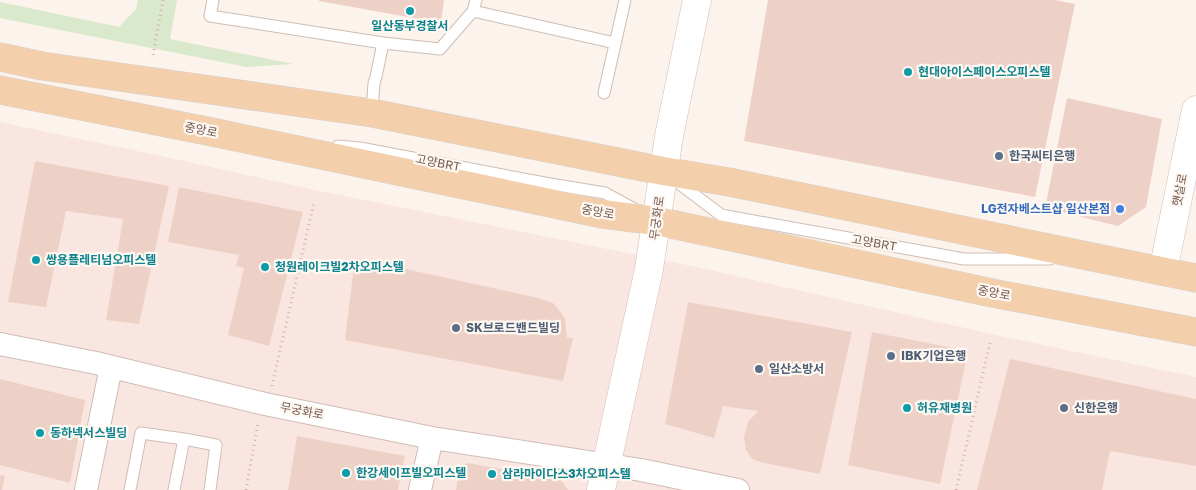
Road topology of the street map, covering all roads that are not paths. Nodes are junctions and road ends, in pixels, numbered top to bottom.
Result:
1 (213, 0) edge
2 (625, 0) edge
3 (697, 0) edge
4 (475, 5) edge
5 (383, 43) junction
6 (615, 43) junction
7 (0, 56) edge
8 (0, 90) edge
9 (604, 93) dead end
10 (1196, 110) edge
11 (372, 113) junction
12 (663, 171) junction
13 (657, 222) junction
14 (1163, 270) junction
15 (1196, 278) edge
16 (1196, 332) edge
17 (0, 344) edge
18 (111, 367) junction
19 (432, 438) junction
20 (184, 439) junction
21 (604, 477) edge
22 (86, 490) edge
23 (130, 490) edge
24 (174, 490) edge
25 (210, 490) edge
26 (420, 490) edge
27 (738, 490) edge

1 - 5 lane
2 - 6 lane
3 - 12 main road, 무궁화로
4 - 5 lane
4 - 6 lane
5 - 11 lane
6 - 9 lane
7 - 11 main road
8 - 13 main road, 중앙로
10 - 14 main road, 햇살로
11 - 12 main road
12 - 13 main road, 무궁화로
12 - 14 main road
13 - 16 main road, 중앙로
13 - 21 main road, 무궁화로
14 - 15 main road
17 - 18 street, 무궁화로
18 - 19 street, 무궁화로
18 - 22 street
19 - 21 street, 무궁화로
19 - 26 street
20 - 23 lane
20 - 24 lane
20 - 25 lane
21 - 27 street, 무궁화로

